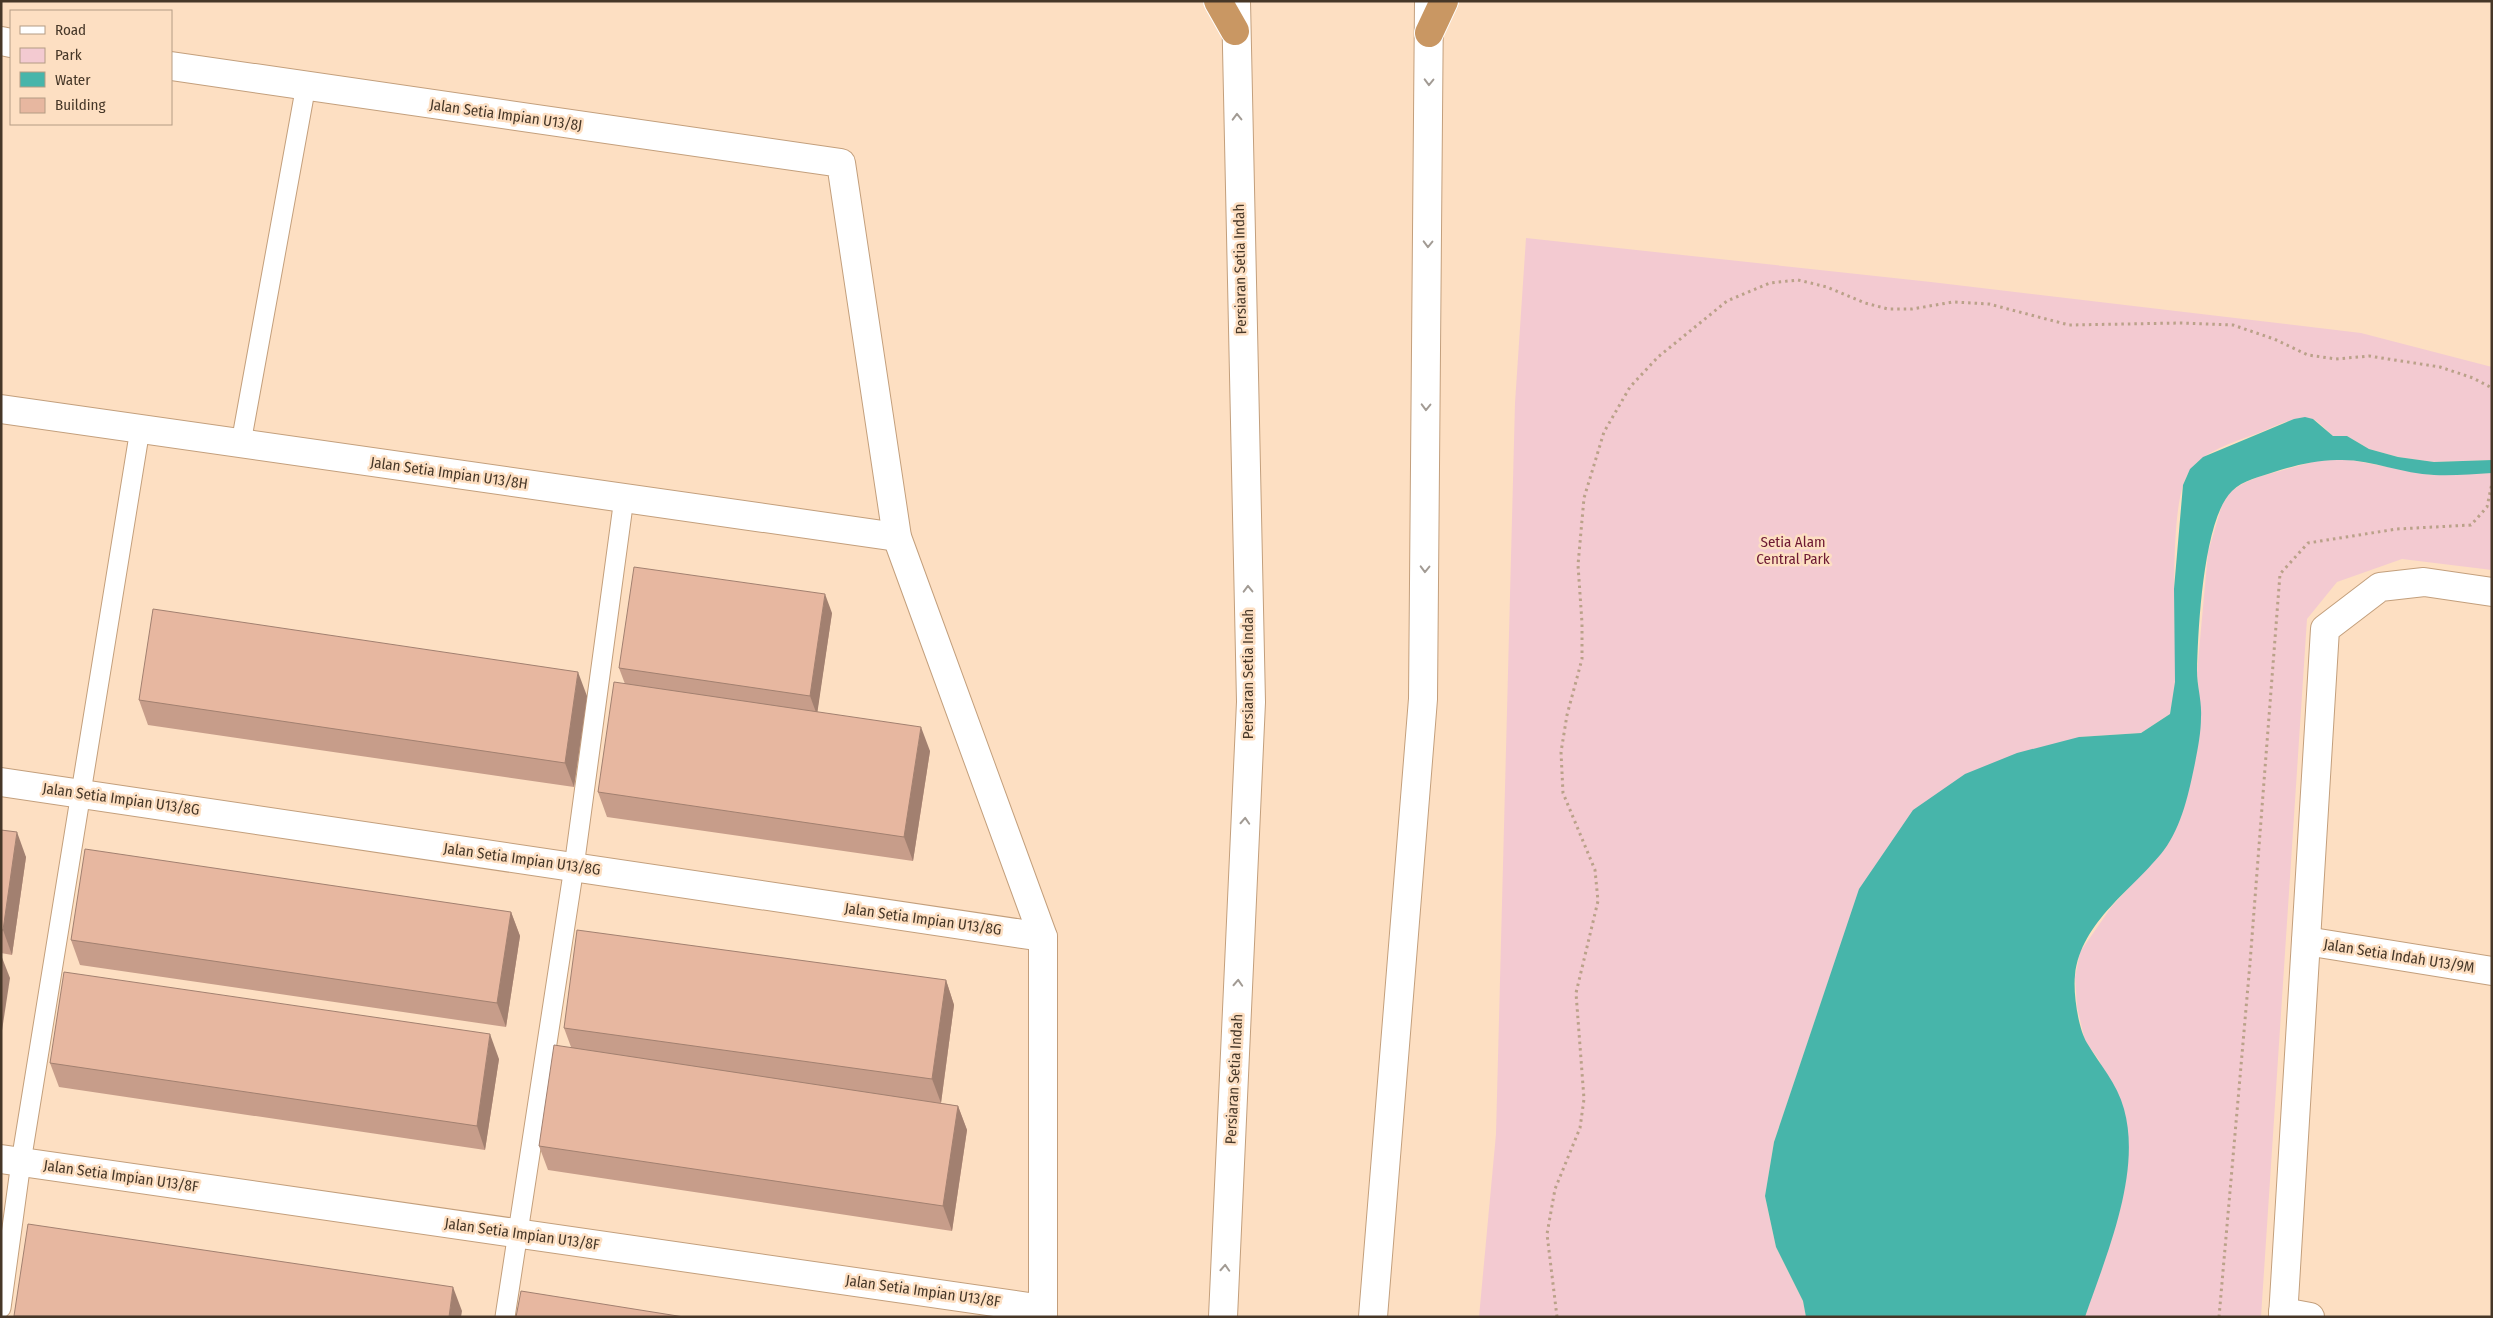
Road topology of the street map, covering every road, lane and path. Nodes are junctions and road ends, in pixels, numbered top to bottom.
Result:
1 (1218, 1) edge
2 (1236, 1) edge
3 (1429, 1) edge
4 (1444, 1) edge
5 (1235, 32) junction
6 (1429, 33) junction
7 (172, 66) edge
8 (306, 86) junction
9 (2492, 388) edge
10 (1, 409) edge
11 (140, 429) junction
12 (241, 443) junction
13 (2492, 483) edge
14 (624, 498) junction
15 (2487, 507) dead end
16 (898, 537) junction
17 (2492, 592) edge
18 (1, 782) edge
19 (81, 793) junction
20 (574, 867) junction
21 (1043, 937) junction
22 (2306, 941) junction
23 (2492, 972) edge
24 (11, 1160) edge
25 (518, 1233) junction
26 (1, 1308) edge
27 (1043, 1313) edge
28 (2283, 1314) edge
29 (505, 1317) edge
30 (1223, 1317) edge
31 (1373, 1317) edge
32 (1557, 1317) edge
33 (2310, 1317) edge

1 - 5 highway
2 - 5 street, Persiaran Setia Indah
3 - 6 street
4 - 6 highway
30 -> 5 street, Persiaran Setia Indah
6 -> 31 street
7 - 8 street, Jalan Setia Impian U13/8J
8 - 12 lane
8 - 16 street, Jalan Setia Impian U13/8J
9 - 32 path
10 - 11 street, Jalan Setia Impian U13/8H
11 - 12 street, Jalan Setia Impian U13/8H
11 - 19 lane
12 - 14 street, Jalan Setia Impian U13/8H
13 - 15 path
14 - 16 street, Jalan Setia Impian U13/8H
14 - 20 lane
16 - 21 street
17 - 22 street
18 - 19 street, Jalan Setia Impian U13/8G
19 - 20 street, Jalan Setia Impian U13/8G
19 - 24 lane
20 - 21 street, Jalan Setia Impian U13/8G
20 - 25 lane
21 - 27 street
22 - 23 street, Jalan Setia Indah U13/9M
22 - 28 street
24 - 25 street, Jalan Setia Impian U13/8F
24 - 26 lane
25 - 27 street, Jalan Setia Impian U13/8F
25 - 29 lane
28 - 33 street

